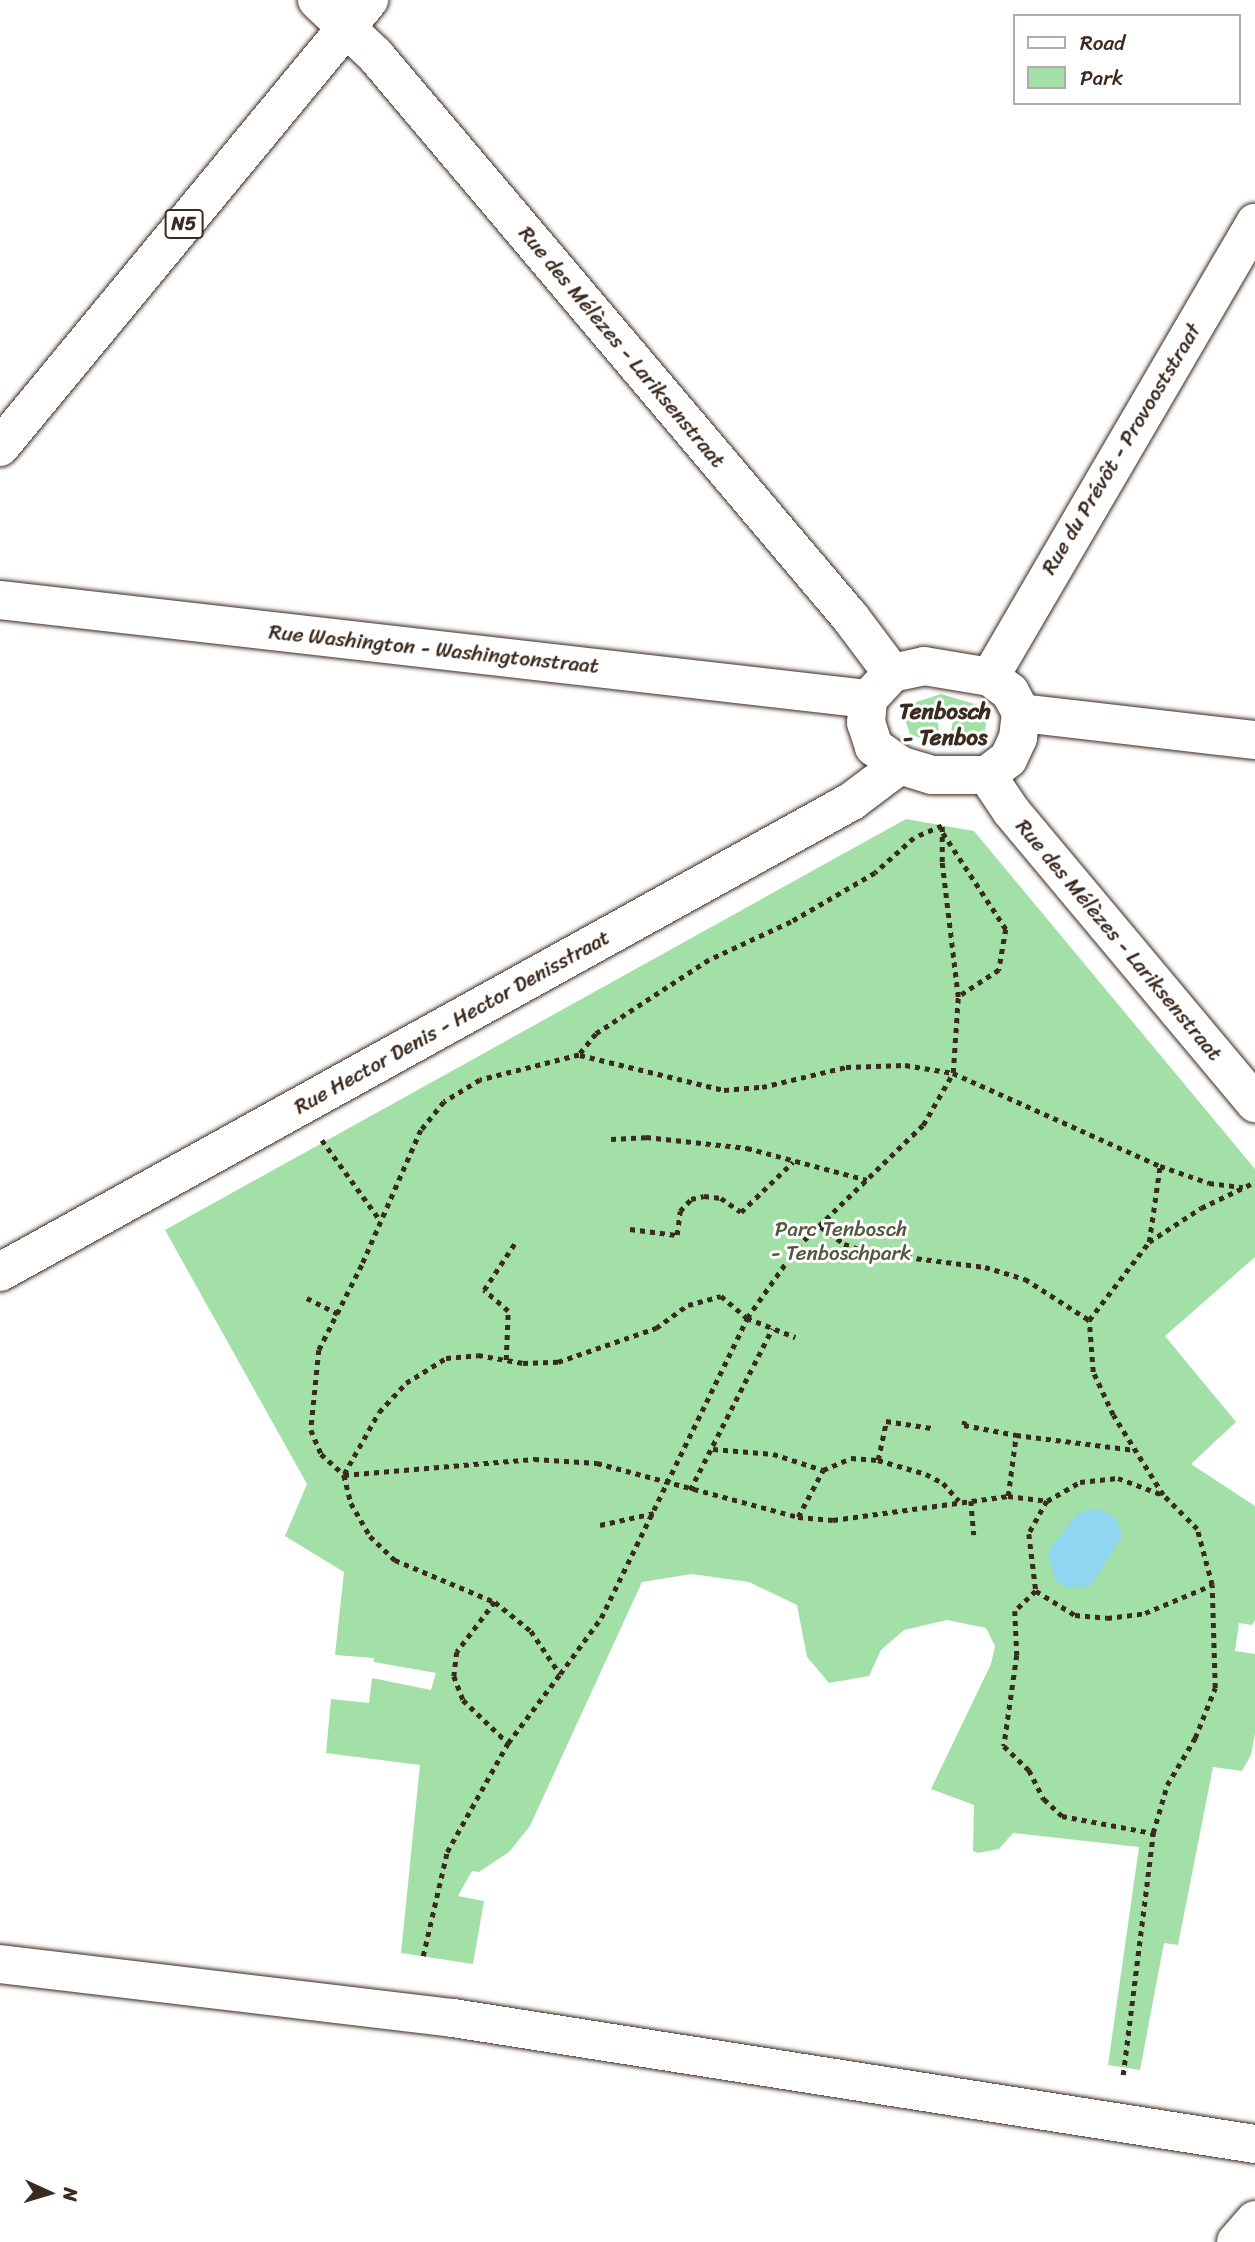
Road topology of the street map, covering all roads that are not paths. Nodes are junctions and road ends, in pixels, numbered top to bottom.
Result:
1 (317, 0) edge
2 (357, 14) edge
3 (1255, 223) edge
4 (0, 447) edge
5 (0, 600) edge
6 (990, 677) junction
7 (880, 686) junction
8 (1021, 713) junction
9 (1255, 740) edge
10 (900, 765) junction
11 (987, 775) junction
12 (1255, 1103) edge
13 (0, 1272) edge
14 (0, 1964) edge
15 (1255, 2144) edge
16 (1255, 2220) edge
17 (1236, 2242) edge

1 - 2 street, Rue des Mélèzes - Lariksenstraat
2 - 4 street, N5
2 - 7 street, Rue des Mélèzes - Lariksenstraat
3 - 6 street, Rue du Prévôt - Provooststraat
5 - 7 street, Rue Washington - Washingtonstraat
6 - 7 street
6 - 8 street
7 - 10 street
8 - 9 street
8 - 11 street
10 - 11 street
10 - 13 street, Rue Hector Denis - Hector Denisstraat
11 - 12 street, Rue des Mélèzes - Lariksenstraat
14 - 15 street
16 - 17 street

